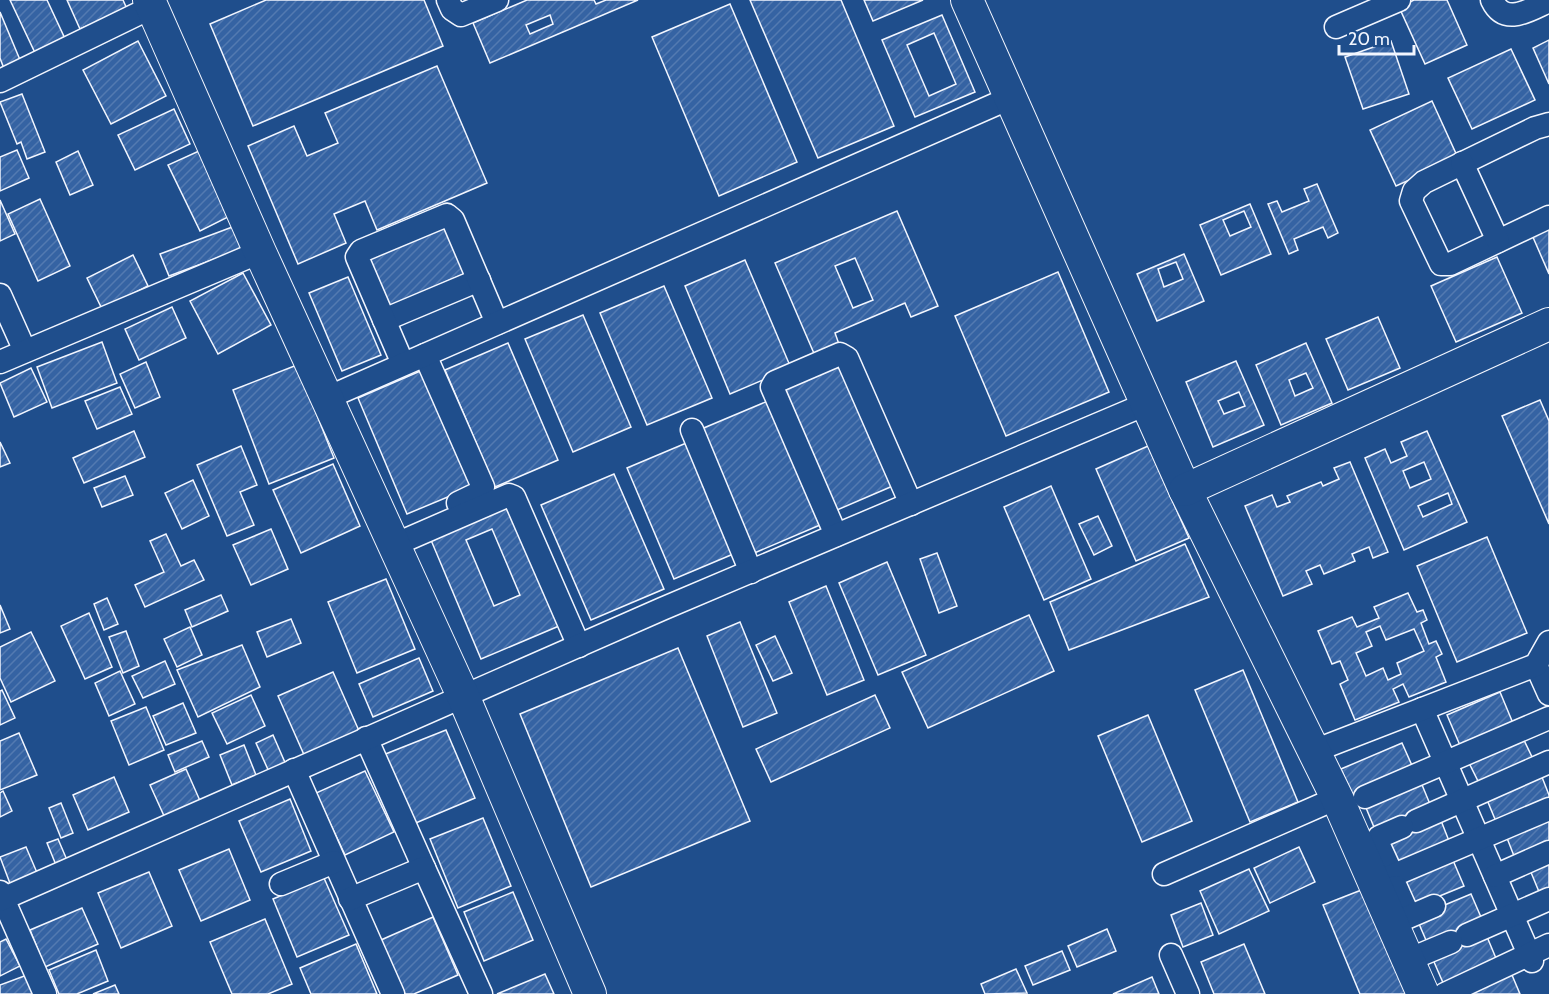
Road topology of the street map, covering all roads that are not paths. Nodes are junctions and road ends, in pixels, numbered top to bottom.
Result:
1 (448, 0) edge
2 (497, 0) edge
3 (967, 0) edge
4 (1399, 0) edge
5 (1492, 0) edge
6 (1549, 1) edge
7 (150, 3) edge
8 (1336, 27) dead end
9 (0, 81) edge
10 (1010, 98) junction
11 (1549, 124) edge
12 (1462, 163) junction
13 (1549, 217) edge
14 (1497, 241) junction
15 (260, 252) junction
16 (479, 280) junction
17 (0, 295) edge
18 (384, 320) junction
19 (497, 323) junction
20 (1549, 324) edge
21 (25, 351) junction
22 (425, 355) junction
23 (0, 362) edge
24 (403, 364) junction
25 (327, 398) junction
26 (1146, 404) junction
27 (692, 430) dead end
28 (1185, 490) junction
29 (910, 504) junction
30 (836, 535) junction
31 (392, 540) junction
32 (751, 572) junction
33 (1549, 642) edge
34 (579, 646) junction
35 (1536, 665) junction
36 (1549, 694) edge
37 (464, 698) junction
38 (1422, 709) junction
39 (1549, 718) edge
40 (366, 738) junction
41 (1314, 751) junction
42 (1549, 762) edge
43 (1445, 763) junction
44 (294, 770) junction
45 (1351, 797) junction
46 (1462, 800) junction
47 (1549, 809) edge
48 (1479, 840) junction
49 (1549, 852) edge
50 (334, 861) junction
51 (424, 868) junction
52 (1164, 874) dead end
53 (1494, 876) junction
54 (1388, 882) junction
55 (281, 884) dead end
56 (1, 897) edge
57 (350, 899) junction
58 (1549, 899) edge
59 (1434, 906) dead end
60 (1511, 915) junction
61 (1406, 922) junction
62 (1537, 953) edge
63 (1171, 956) dead end
64 (1417, 956) junction
65 (45, 994) edge
66 (393, 994) edge
67 (481, 994) edge
68 (590, 994) edge
69 (1188, 994) edge
70 (1423, 994) edge
71 (1445, 994) edge

1 - 2 street
3 - 10 street
4 - 8 street
5 - 6 street
7 - 9 street
7 - 15 street
10 - 19 street
10 - 26 street
11 - 12 street
12 - 14 street
12 - 14 street
13 - 14 street
15 - 21 street
15 - 25 street
16 - 18 street
16 - 18 street
16 - 19 street
17 - 21 street
18 - 24 street
19 - 22 street
20 - 28 street
21 - 23 street
22 - 24 street
22 - 31 street
24 - 25 street
25 - 31 street
26 - 28 street
26 - 29 street
27 - 32 street
28 - 41 street
29 - 30 street
29 - 30 street
30 - 32 street
31 - 34 street
31 - 37 street
32 - 34 street
33 - 35 street
34 - 37 street
35 - 36 street
35 - 38 street
37 - 40 street
37 - 68 street
38 - 41 street
38 - 43 street
39 - 43 street
40 - 44 street
40 - 51 street
41 - 45 street
42 - 46 street
43 - 45 street
43 - 46 street
44 - 50 street
44 - 56 street
45 - 52 street
45 - 54 street
46 - 48 street
46 - 54 street
47 - 48 street
48 - 53 street
48 - 54 street
49 - 53 street
50 - 55 street
50 - 57 street
51 - 57 street
51 - 67 street
53 - 60 street
54 - 61 street
56 - 65 street
57 - 66 street
58 - 60 street
59 - 61 street
60 - 62 street
60 - 64 street
61 - 64 street
62 - 71 street
63 - 69 street
64 - 70 street

